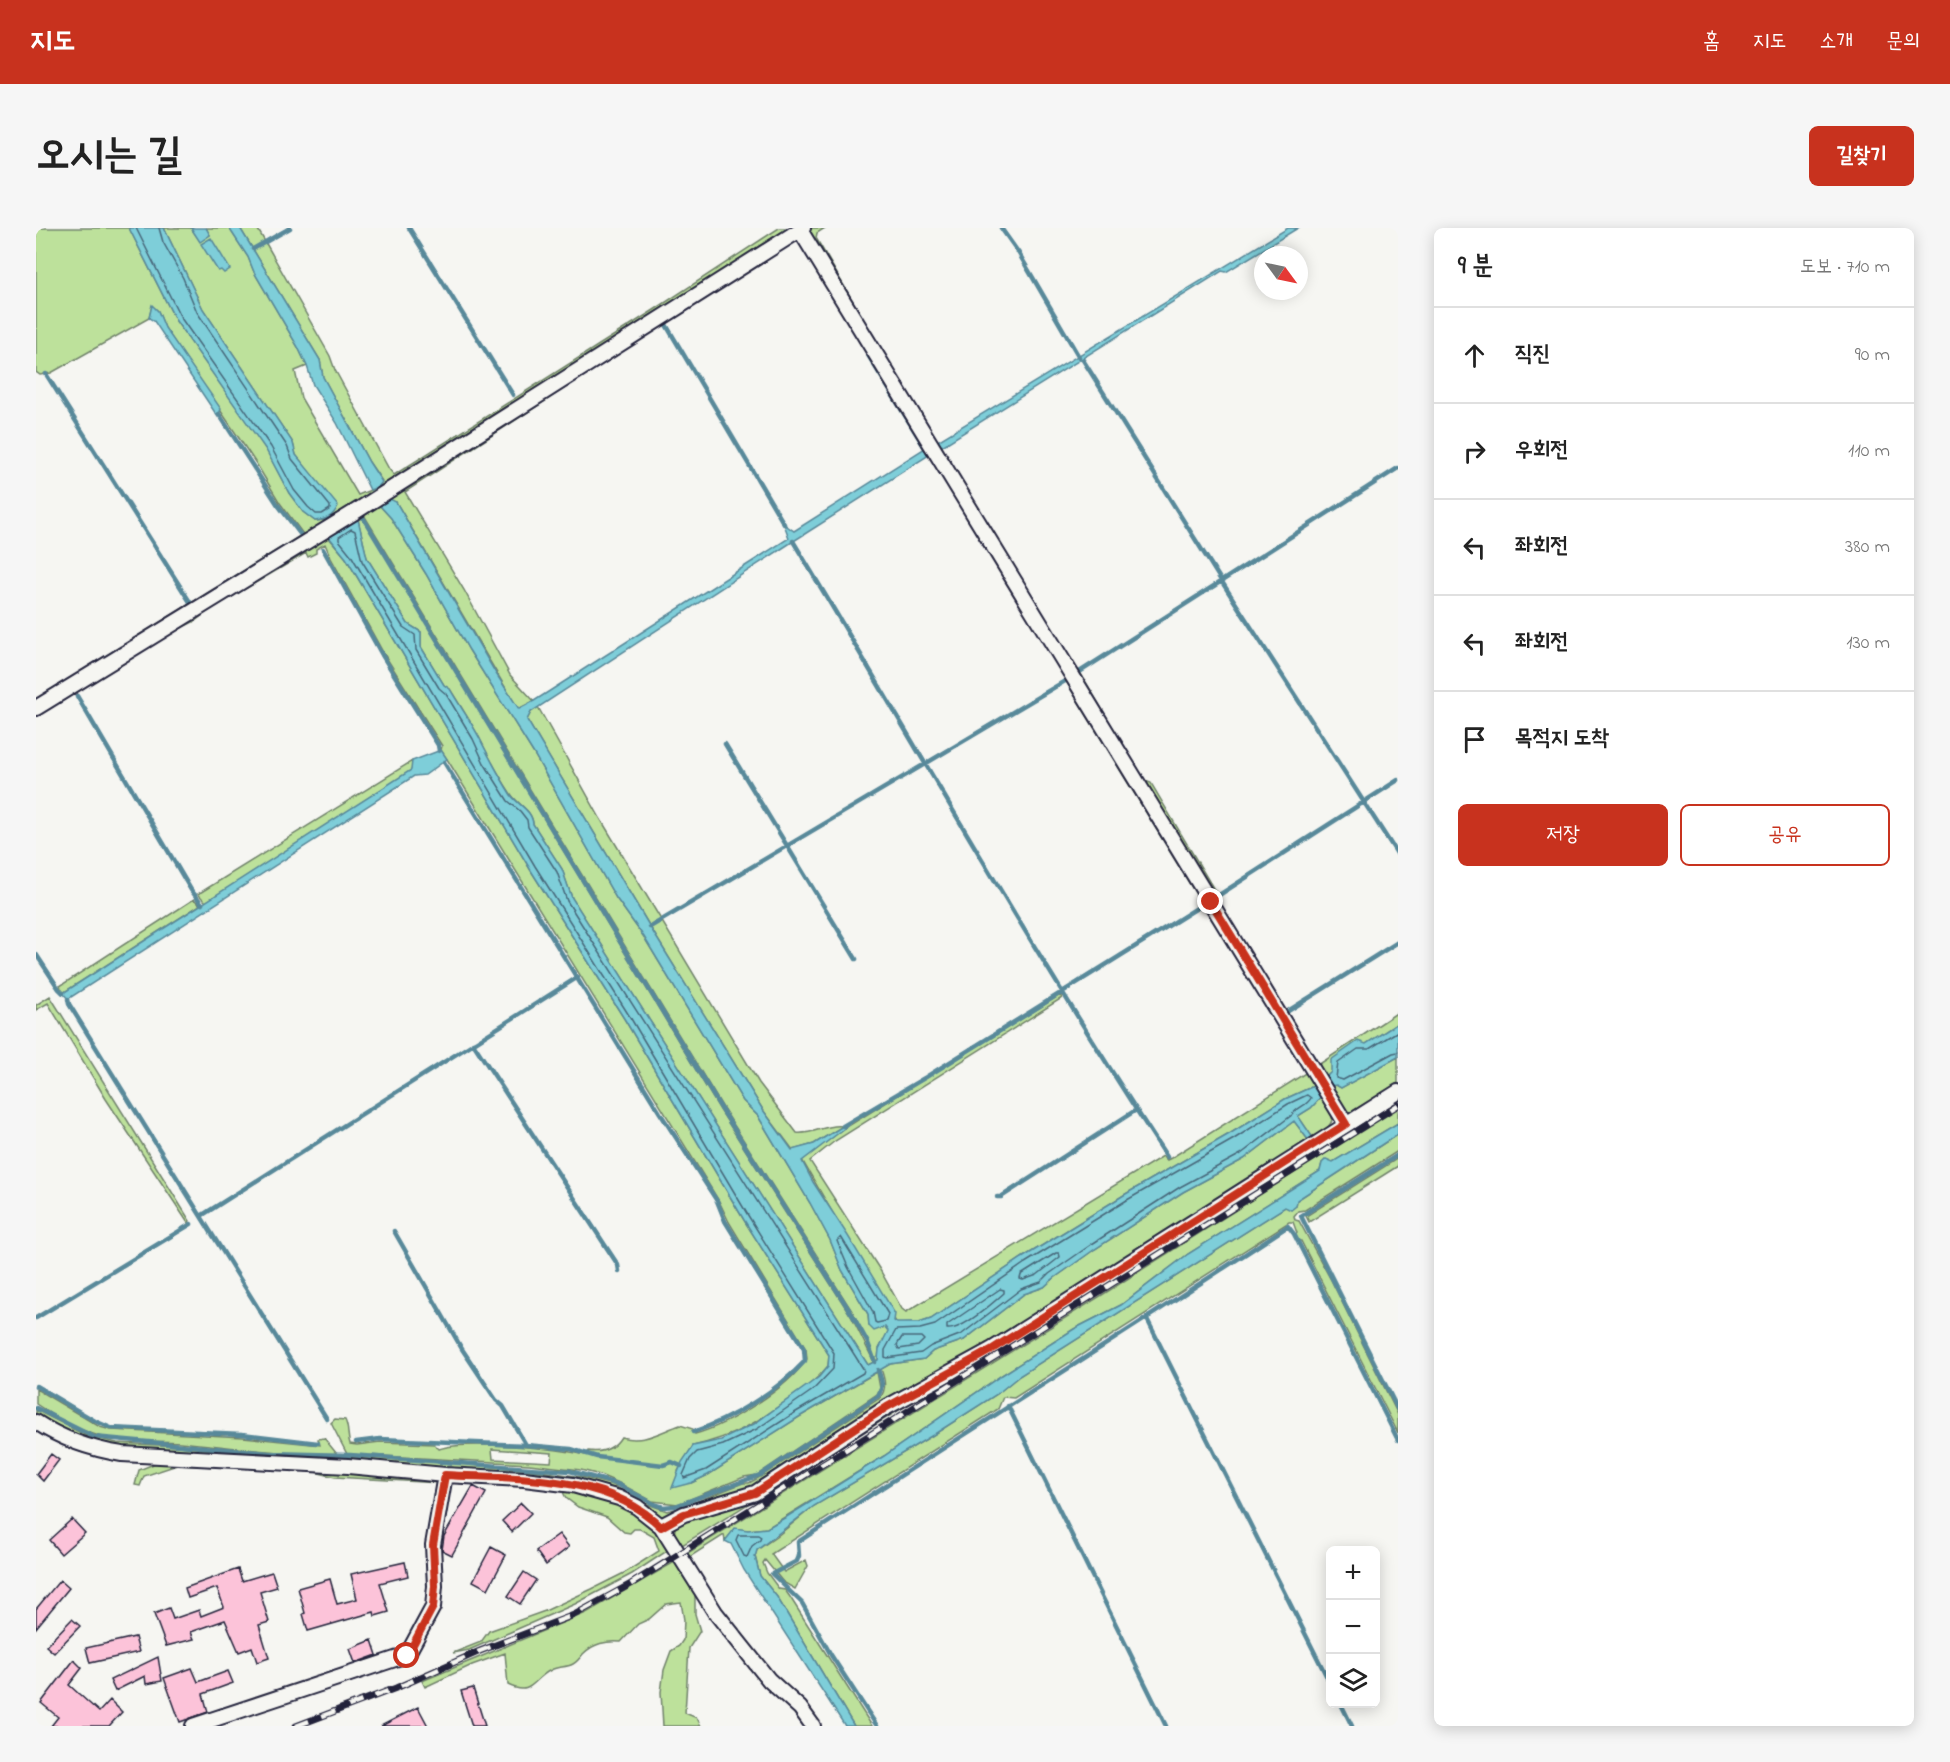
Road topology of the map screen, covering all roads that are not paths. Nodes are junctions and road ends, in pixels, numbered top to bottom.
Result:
1 (802, 229) edge
2 (36, 708) edge
3 (1398, 1092) edge
4 (1346, 1124) junction
5 (36, 1422) edge
6 (445, 1475) junction
7 (661, 1527) junction
8 (193, 1726) edge
9 (813, 1726) edge

1 - 2 street
1 - 4 street
3 - 4 street
4 - 7 street
5 - 6 street
6 - 7 street
6 - 8 street
7 - 9 street

